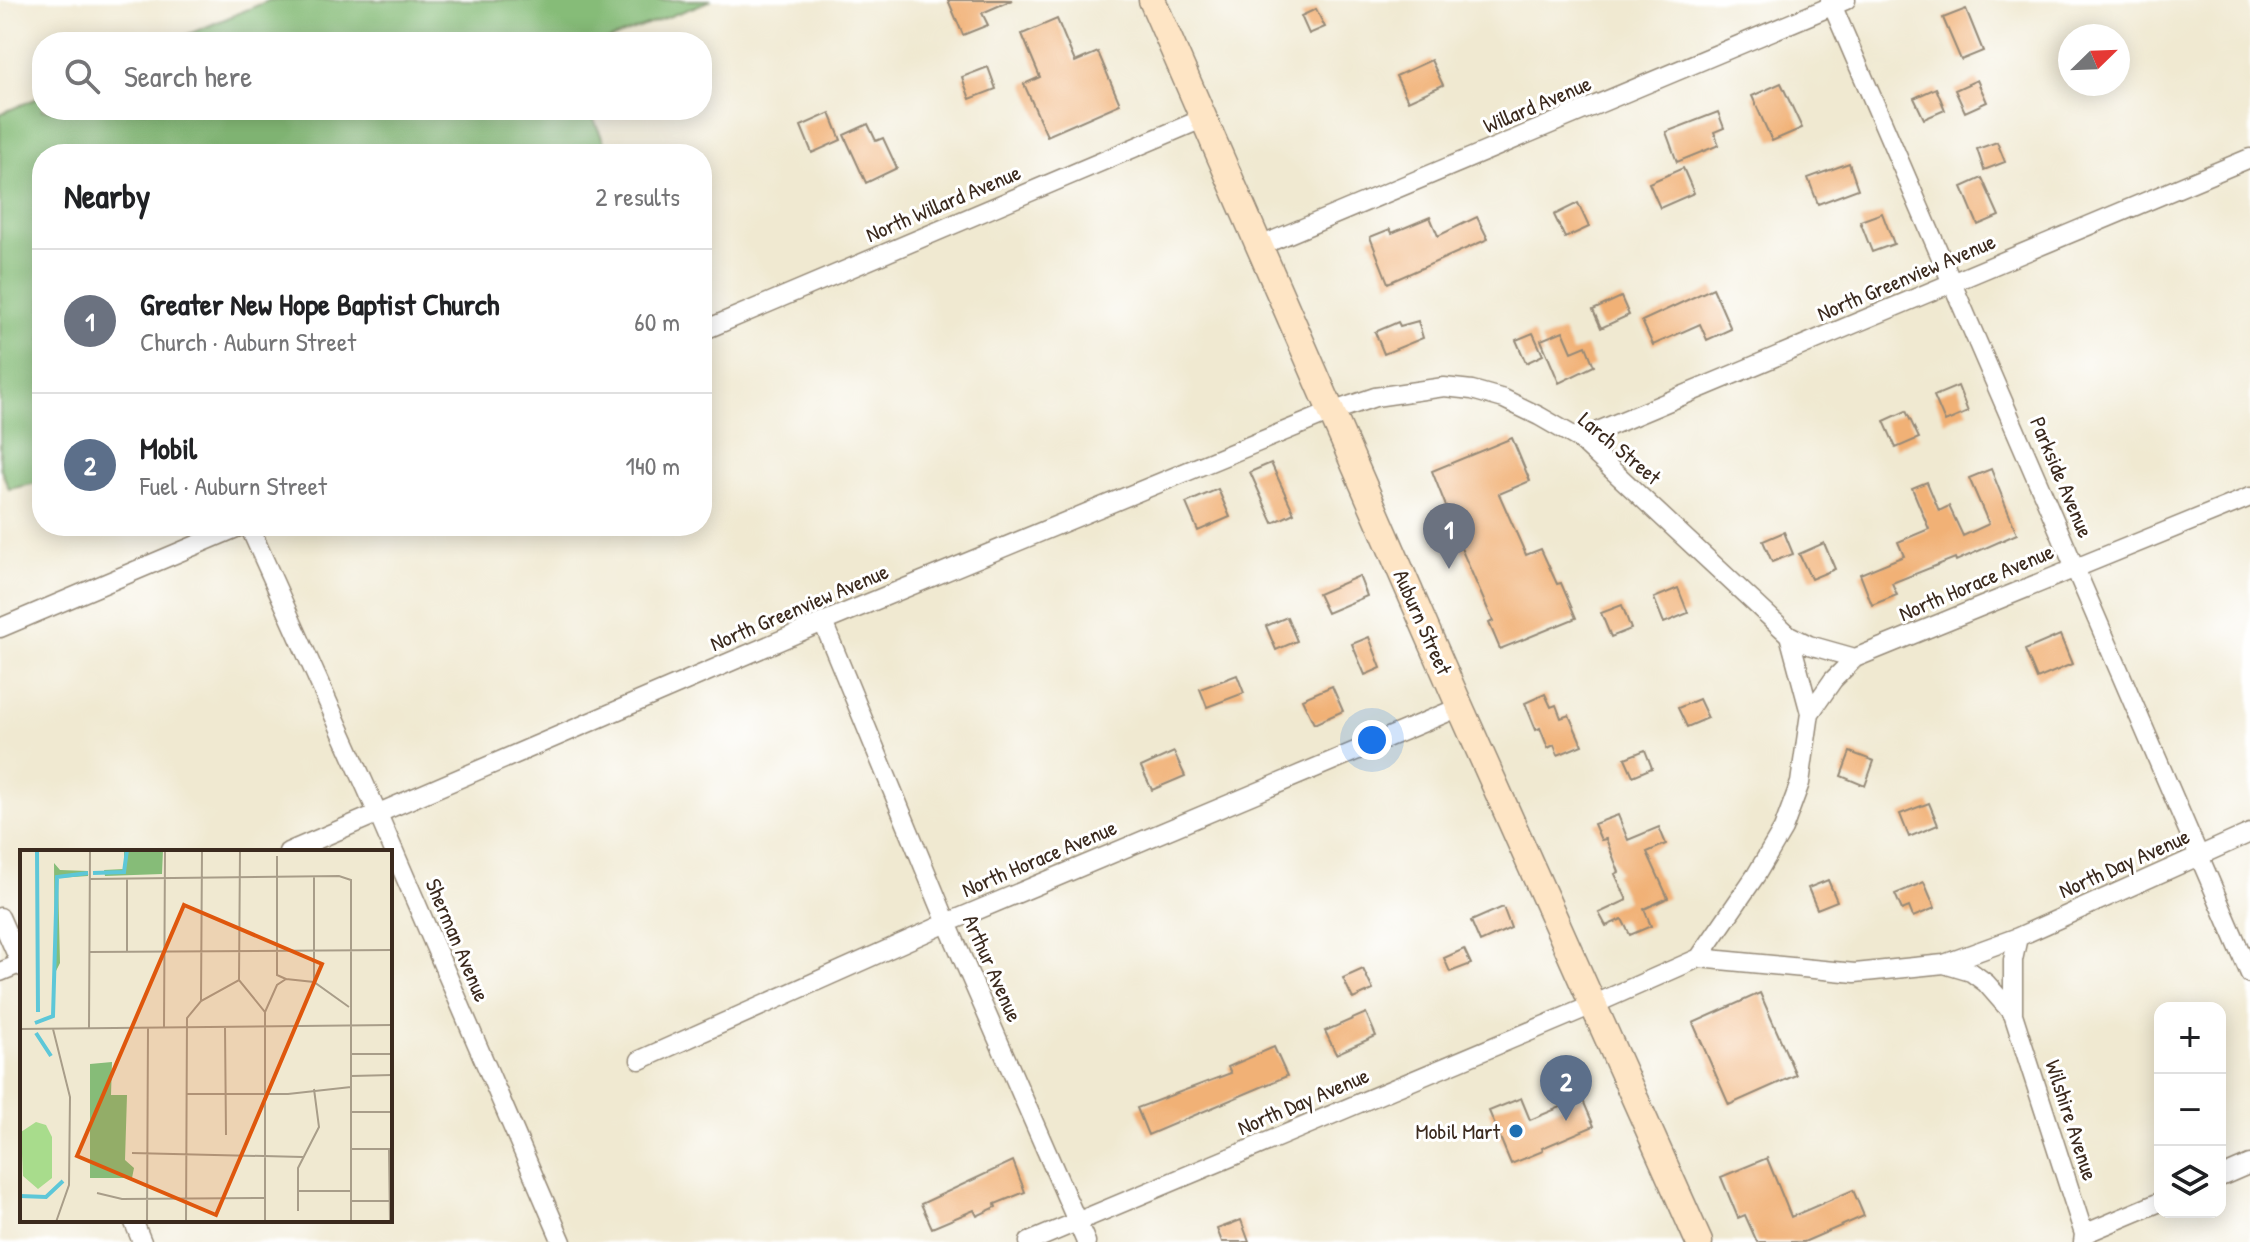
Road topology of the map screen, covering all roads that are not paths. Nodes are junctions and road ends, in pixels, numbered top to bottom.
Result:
1 (1152, 0) edge
2 (1836, 2) edge
3 (1202, 119) junction
4 (2250, 158) edge
5 (1260, 246) junction
6 (1952, 284) junction
7 (712, 327) edge
8 (1331, 412) junction
9 (1579, 439) junction
10 (2250, 497) edge
11 (217, 536) edge
12 (253, 536) edge
13 (2075, 567) junction
14 (823, 622) junction
15 (0, 628) edge
16 (1789, 635) junction
17 (1855, 658) junction
18 (1460, 707) junction
19 (1810, 713) junction
20 (378, 814) junction
21 (2250, 833) edge
22 (293, 850) edge
23 (2198, 855) junction
24 (0, 917) edge
25 (947, 923) junction
26 (2018, 937) junction
27 (1699, 958) junction
28 (20, 963) edge
29 (1944, 964) junction
30 (20, 965) edge
31 (0, 972) edge
32 (2250, 974) edge
33 (1595, 1004) junction
34 (2013, 1014) junction
35 (640, 1060) dead end
36 (2250, 1164) edge
37 (2226, 1174) edge
38 (2154, 1205) edge
39 (1078, 1221) junction
40 (134, 1222) edge
41 (2084, 1238) edge
42 (142, 1242) edge
43 (562, 1242) edge
44 (1029, 1242) edge
45 (1086, 1242) edge
46 (1699, 1242) edge

1 - 3 main road, Auburn Street
2 - 5 street, Willard Avenue
2 - 6 street, Parkside Avenue
3 - 5 main road, Auburn Street
3 - 7 street, North Willard Avenue
4 - 6 street, North Greenview Avenue
5 - 8 main road, Auburn Street
6 - 9 street, North Greenview Avenue
6 - 13 street, Parkside Avenue
8 - 9 street, Larch Street
8 - 14 street, North Greenview Avenue
8 - 18 main road, Auburn Street
9 - 16 street, Larch Street
10 - 13 street, North Horace Avenue
11 - 15 street
12 - 20 street, Sherman Avenue
13 - 17 street, North Horace Avenue
13 - 23 street, Parkside Avenue
14 - 20 street, North Greenview Avenue
14 - 25 street, Arthur Avenue
16 - 17 street, Larch Street
16 - 19 street
17 - 19 street
18 - 25 street, North Horace Avenue
18 - 33 main road, Auburn Street
19 - 27 street
20 - 22 street, North Greenview Avenue
20 - 43 street, Sherman Avenue
21 - 23 street, North Day Avenue
23 - 26 street, North Day Avenue
23 - 32 street, Parkside Avenue
24 - 28 street
25 - 35 street, North Horace Avenue
25 - 39 street, Arthur Avenue
26 - 29 street, North Day Avenue
26 - 34 street
27 - 29 street, North Day Avenue
27 - 33 street
29 - 34 street, North Day Avenue
30 - 31 street
33 - 39 street, North Day Avenue
33 - 46 main road, Auburn Street
34 - 41 street, Wilshire Avenue
36 - 37 street
38 - 41 street
39 - 44 street, North Day Avenue
39 - 45 street, Arthur Avenue
40 - 42 street

